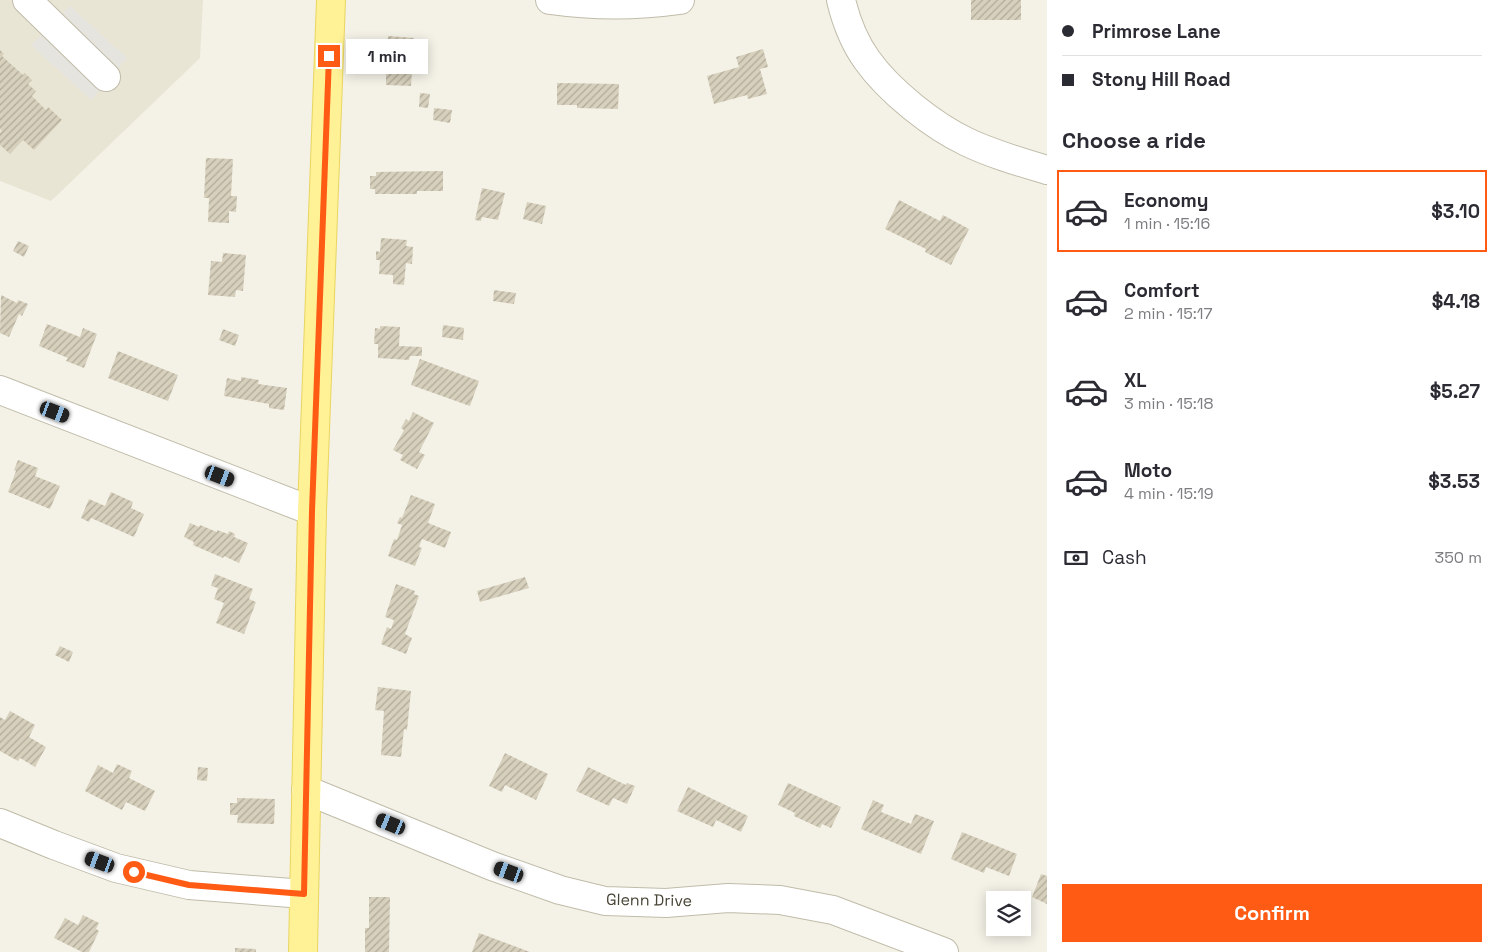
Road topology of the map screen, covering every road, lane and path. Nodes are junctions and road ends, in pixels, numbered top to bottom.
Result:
1 (27, 0) edge
2 (331, 0) edge
3 (550, 0) edge
4 (680, 0) edge
5 (841, 0) edge
6 (106, 77) dead end
7 (1047, 170) edge
8 (0, 390) edge
9 (312, 511) junction
10 (306, 790) junction
11 (0, 822) edge
12 (304, 894) junction
13 (303, 952) edge
14 (944, 952) edge

1 - 6 street
2 - 9 main road
3 - 4 street
5 - 7 street
8 - 9 street
9 - 10 main road
10 - 12 main road
10 - 14 street, Glenn Drive
11 - 12 street
12 - 13 main road

